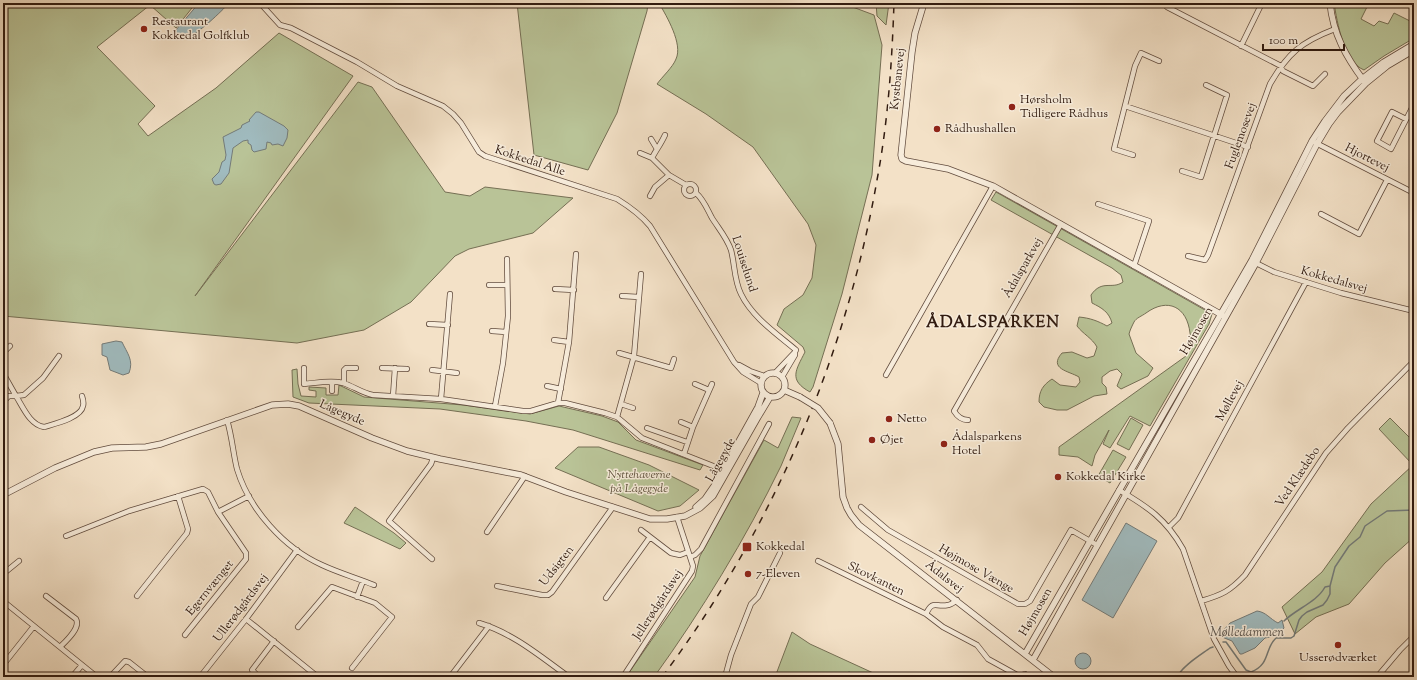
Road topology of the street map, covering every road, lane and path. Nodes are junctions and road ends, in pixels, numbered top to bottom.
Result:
1 (260, 3) edge
2 (924, 3) edge
3 (1169, 3) edge
4 (1262, 3) edge
5 (1330, 3) edge
6 (1335, 29) junction
7 (1414, 44) edge
8 (1241, 46) junction
9 (1414, 50) edge
10 (1159, 61) dead end
11 (1280, 66) junction
12 (1325, 74) dead end
13 (1364, 81) junction
14 (1206, 85) dead end
15 (1414, 104) edge
16 (1125, 106) junction
17 (1406, 119) junction
18 (665, 135) dead end
19 (1215, 135) junction
20 (651, 139) dead end
21 (1314, 143) junction
22 (1248, 147) junction
23 (656, 149) junction
24 (640, 153) dead end
25 (1133, 156) dead end
26 (652, 158) junction
27 (1182, 171) dead end
28 (669, 175) junction
29 (1387, 180) junction
30 (686, 185) junction
31 (992, 186) junction
32 (696, 193) junction
33 (1414, 193) edge
34 (650, 196) dead end
35 (1098, 204) dead end
36 (1321, 214) dead end
37 (1061, 224) junction
38 (576, 254) dead end
39 (1188, 256) dead end
40 (507, 259) dead end
41 (1254, 262) junction
42 (1134, 266) junction
43 (641, 274) dead end
44 (1306, 282) junction
45 (488, 285) dead end
46 (507, 285) junction
47 (555, 289) dead end
48 (574, 290) junction
49 (450, 294) dead end
50 (622, 296) dead end
51 (639, 297) junction
52 (1414, 312) edge
53 (1220, 314) junction
54 (1226, 317) junction
55 (429, 324) dead end
56 (448, 325) junction
57 (492, 331) dead end
58 (506, 332) junction
59 (554, 340) dead end
60 (569, 342) junction
61 (10, 346) dead end
62 (795, 352) junction
63 (3, 353) edge
64 (619, 353) dead end
65 (59, 356) dead end
66 (634, 356) junction
67 (674, 359) dead end
68 (1414, 361) edge
69 (734, 362) junction
70 (304, 368) dead end
71 (356, 368) dead end
72 (382, 368) dead end
73 (395, 368) junction
74 (407, 369) dead end
75 (432, 370) dead end
76 (445, 371) junction
77 (3, 373) edge
78 (457, 373) dead end
79 (775, 373) junction
80 (886, 375) dead end
81 (764, 376) junction
82 (782, 377) junction
83 (332, 383) junction
84 (344, 383) junction
85 (761, 383) junction
86 (695, 384) dead end
87 (712, 384) dead end
88 (547, 386) dead end
89 (561, 389) junction
90 (709, 390) junction
91 (784, 390) junction
92 (332, 391) dead end
93 (763, 392) junction
94 (16, 396) junction
95 (82, 396) dead end
96 (393, 396) junction
97 (770, 397) junction
98 (441, 399) junction
99 (3, 402) edge
100 (558, 403) junction
101 (621, 404) junction
102 (495, 406) junction
103 (633, 408) dead end
104 (617, 418) junction
105 (227, 420) junction
106 (968, 420) dead end
107 (681, 422) dead end
108 (769, 424) dead end
109 (693, 427) junction
110 (647, 428) dead end
111 (687, 442) junction
112 (684, 454) junction
113 (434, 458) junction
114 (725, 470) junction
115 (525, 476) junction
116 (1119, 490) junction
117 (1126, 493) junction
118 (3, 495) edge
119 (178, 496) junction
120 (249, 496) junction
121 (613, 507) junction
122 (861, 507) dead end
123 (218, 512) junction
124 (677, 517) junction
125 (1169, 527) junction
126 (641, 530) dead end
127 (487, 532) dead end
128 (66, 536) dead end
129 (650, 537) junction
130 (1090, 541) junction
131 (1097, 545) junction
132 (297, 550) junction
133 (688, 552) junction
134 (780, 553) dead end
135 (432, 558) dead end
136 (690, 558) junction
137 (19, 561) dead end
138 (818, 561) dead end
139 (3, 574) edge
140 (363, 581) junction
141 (374, 585) dead end
142 (497, 586) dead end
143 (46, 596) dead end
144 (137, 596) dead end
145 (357, 597) junction
146 (606, 598) dead end
147 (957, 600) junction
148 (3, 601) edge
149 (1201, 601) junction
150 (926, 614) junction
151 (246, 619) junction
152 (480, 623) dead end
153 (34, 626) junction
154 (489, 626) junction
155 (298, 627) dead end
156 (185, 634) dead end
157 (1414, 636) edge
158 (274, 641) junction
159 (60, 647) junction
160 (1024, 654) junction
161 (1033, 660) junction
162 (3, 665) edge
163 (82, 665) junction
164 (352, 668) dead end
165 (1025, 674) dead end
166 (72, 677) edge
167 (97, 677) edge
168 (110, 677) edge
169 (148, 677) edge
170 (200, 677) edge
171 (259, 677) edge
172 (318, 677) edge
173 (450, 677) edge
174 (569, 677) edge
175 (623, 677) edge
176 (725, 677) edge
177 (1054, 677) edge
178 (1237, 677) edge
179 (1376, 677) edge

1 - 69 street, Kokkedal Alle
2 - 31 street, Kystbanevej
3 - 8 street
4 - 8 street
5 - 6 street
6 - 11 street, Fuglemosevej
6 - 13 street
7 - 13 street, Højmosen
8 - 11 street
9 - 13 street, Højmosen
10 - 16 street
11 - 12 street
11 - 22 street, Fuglemosevej
13 - 21 street, Højmosen
14 - 19 street
15 - 17 street
16 - 19 street
16 - 25 street
17 - 17 street
18 - 23 street
19 - 22 street
19 - 27 street
20 - 23 street
21 - 29 street, Hjortevej
21 - 41 street, Højmosen
22 - 39 street, Fuglemosevej
23 - 26 street
24 - 26 street
26 - 28 street
28 - 30 street
28 - 34 street
29 - 33 street, Hjortevej
29 - 36 street
30 - 32 street
30 - 32 street
31 - 37 street
31 - 80 street
32 - 62 street, Louiselund
35 - 42 street
37 - 42 street
37 - 106 street, Ådalsparkvej
38 - 48 street
40 - 46 street
41 - 44 street, Kokkedalsvej
41 - 53 street, Højmosen
41 - 54 street, Højmosen
42 - 53 street
43 - 51 street
44 - 52 street, Kokkedalsvej
44 - 125 street, Møllevej
45 - 46 street
46 - 58 street
47 - 48 street
48 - 60 street
49 - 56 street
50 - 51 street
51 - 66 street
53 - 54 street
53 - 116 street, Højmosen
54 - 117 street, Højmosen
55 - 56 street
56 - 76 street
57 - 58 street
58 - 102 street
59 - 60 street
60 - 89 street
61 - 63 street
62 - 79 street
62 - 82 street
64 - 66 street
65 - 94 street
66 - 67 street
66 - 101 street
68 - 149 street, Ved Klædebo
69 - 81 street, Kokkedal Alle
69 - 85 street, Kokkedal Alle
70 - 83 street
71 - 84 street
72 - 73 street
73 - 74 street
73 - 96 street
75 - 76 street
76 - 78 street
76 - 98 street
77 - 94 street
79 - 81 street
79 - 82 street
81 - 85 street
82 - 91 street
83 - 84 street
83 - 92 street
84 - 96 street
85 - 93 street
86 - 90 street
87 - 90 street
88 - 89 street
89 - 100 street
90 - 109 street
91 - 97 street
91 - 147 street, Ådalsvej, bridge
93 - 97 street
93 - 114 street, Lågegyde
94 - 95 street
94 - 99 street
96 - 98 street
97 - 114 street, Lågegyde
98 - 102 street
100 - 102 street
100 - 104 street
101 - 103 street
101 - 104 street
104 - 112 street
105 - 113 street, Lågegyde
105 - 118 street, Lågegyde
105 - 120 street
107 - 109 street
108 - 136 street, Lågegyde
109 - 111 street
110 - 111 street
111 - 112 street
112 - 114 street
113 - 115 street, Lågegyde
113 - 135 street
114 - 124 street, Lågegyde
114 - 124 street, Lågegyde
115 - 121 street, Lågegyde
115 - 127 street
116 - 117 street
116 - 130 street, Højmosen
117 - 125 street
117 - 131 street, Højmosen
119 - 123 street, Egernvænget
119 - 128 street, Egernvænget
119 - 144 street
120 - 123 street
120 - 132 street
121 - 124 street, Lågegyde
121 - 142 street, Udsigten
122 - 130 street, Højmose Vænge
123 - 156 street, Egernvænget
124 - 133 street, Jellerødgårdsvej
125 - 149 street
126 - 129 street
129 - 133 street
129 - 146 street
130 - 131 street, Højmose Vænge
130 - 160 street, Højmosen
131 - 161 street, Højmosen
132 - 140 street
132 - 151 street, Ullerødgårdsvej
133 - 136 street, Jellerødgårdsvej
134 - 176 street
136 - 175 street, Jellerødgårdsvej
137 - 139 street
138 - 150 street, Skovkanten
140 - 141 street
140 - 145 street
143 - 159 street
145 - 155 street
145 - 164 street
147 - 150 street
147 - 160 street, Ådalsvej
148 - 153 street
149 - 178 street
150 - 165 street, Skovkanten
151 - 158 street
151 - 170 street, Ullerødgårdsvej
152 - 154 street
153 - 159 street
153 - 162 street
154 - 173 street
154 - 174 street
157 - 179 street
158 - 171 street
158 - 172 street
159 - 163 street
160 - 161 street, Ådalsvej
161 - 177 street, Ådalsvej
163 - 166 street
163 - 167 street
168 - 169 street

